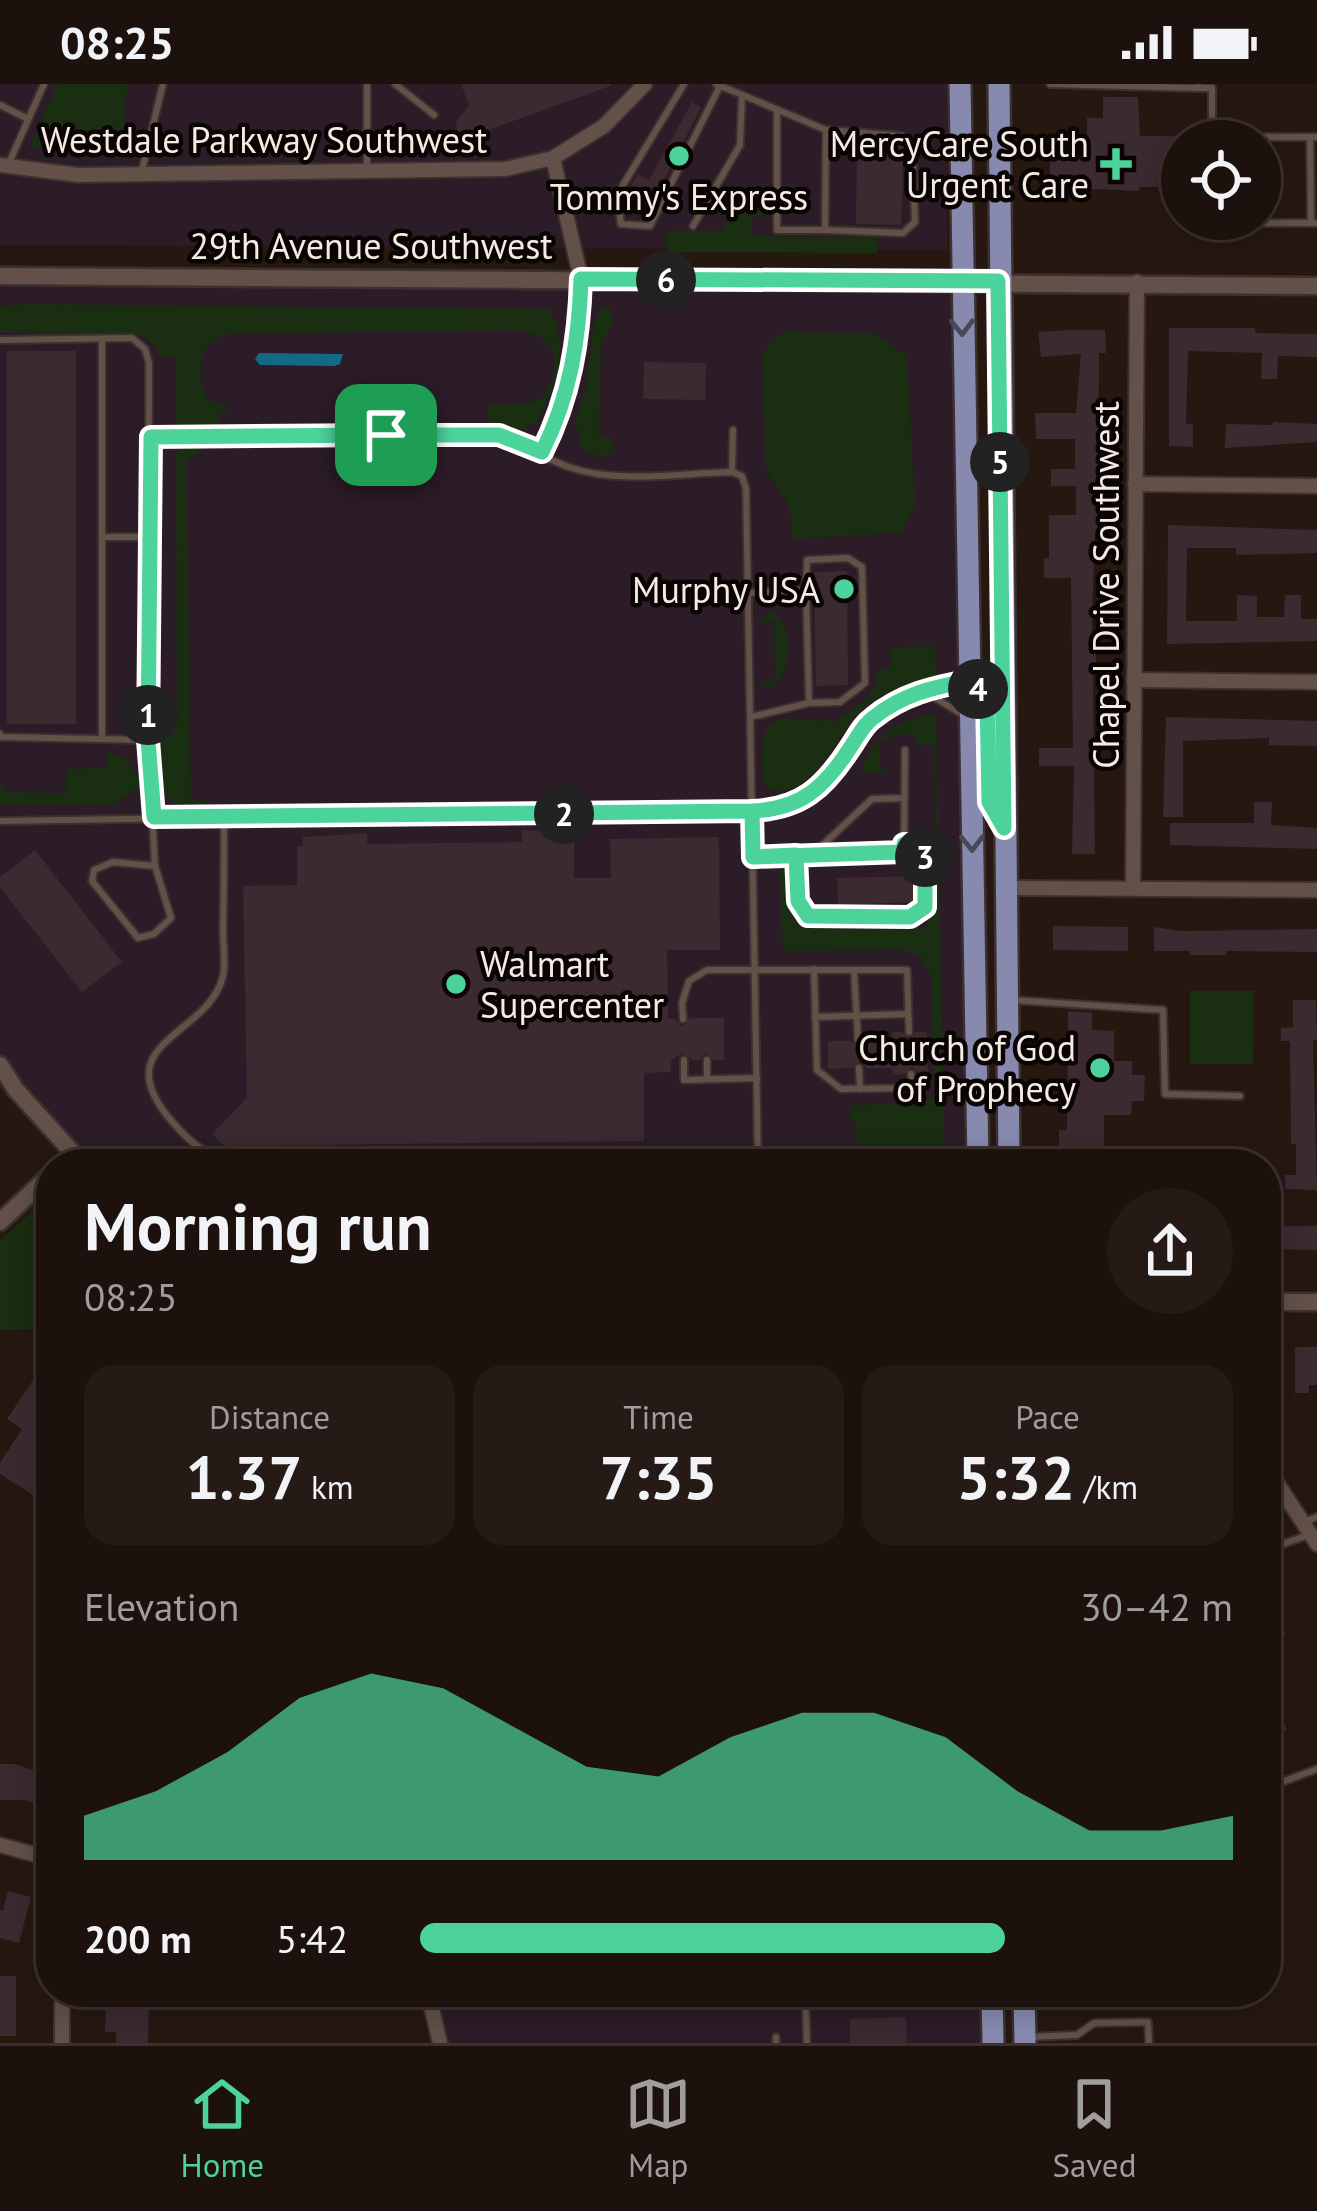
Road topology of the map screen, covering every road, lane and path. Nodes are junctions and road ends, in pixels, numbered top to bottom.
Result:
1 (44, 84) edge
2 (163, 84) edge
3 (367, 84) edge
4 (395, 84) edge
5 (684, 84) edge
6 (960, 84) edge
7 (998, 84) edge
8 (1050, 84) edge
9 (718, 85) edge
10 (639, 86) edge
11 (1198, 86) edge
12 (742, 96) junction
13 (0, 105) edge
14 (777, 112) junction
15 (434, 116) dead end
16 (28, 119) junction
17 (1212, 120) edge
18 (826, 130) junction
19 (1313, 137) edge
20 (553, 158) junction
21 (4, 166) edge
22 (368, 172) junction
23 (142, 173) junction
24 (1314, 223) edge
25 (693, 226) dead end
26 (825, 230) junction
27 (0, 276) edge
28 (581, 279) junction
29 (961, 281) junction
30 (998, 281) junction
31 (1137, 282) junction
32 (1317, 286) edge
33 (101, 338) junction
34 (0, 340) edge
35 (733, 430) dead end
36 (151, 437) junction
37 (542, 452) junction
38 (732, 472) junction
39 (1136, 484) junction
40 (1317, 486) edge
41 (102, 537) junction
42 (150, 537) junction
43 (806, 590) junction
44 (748, 592) junction
45 (1134, 680) junction
46 (968, 681) junction
47 (1317, 682) edge
48 (922, 690) junction
49 (809, 704) junction
50 (751, 717) junction
51 (969, 719) junction
52 (0, 734) edge
53 (102, 738) junction
54 (148, 740) junction
55 (904, 750) dead end
56 (904, 798) junction
57 (752, 811) junction
58 (154, 817) junction
59 (224, 819) junction
60 (0, 821) edge
61 (1004, 828) junction
62 (904, 844) junction
63 (813, 854) junction
64 (796, 855) junction
65 (753, 857) junction
66 (155, 866) junction
67 (1006, 888) junction
68 (1133, 888) junction
69 (1317, 890) edge
70 (755, 968) junction
71 (814, 969) junction
72 (854, 970) junction
73 (1007, 1000) junction
74 (909, 1014) junction
75 (857, 1015) junction
76 (815, 1017) junction
77 (683, 1018) dead end
78 (910, 1032) dead end
79 (858, 1040) dead end
80 (684, 1060) dead end
81 (707, 1060) dead end
82 (0, 1065) edge
83 (859, 1068) dead end
84 (911, 1074) dead end
85 (757, 1078) junction
86 (707, 1079) junction
87 (860, 1089) junction
88 (1240, 1096) dead end
89 (62, 1149) edge
90 (199, 1149) edge
91 (758, 1149) edge
92 (978, 1149) edge
93 (1009, 1149) edge
94 (36, 1188) edge
95 (0, 1222) edge
96 (1281, 1302) edge
97 (1317, 1302) edge
98 (1281, 1488) edge
99 (1312, 1529) edge
100 (1281, 1543) edge
101 (1317, 1769) edge
102 (1281, 1782) edge
103 (0, 1845) edge
104 (36, 1855) edge
105 (62, 2007) edge
106 (432, 2007) edge
107 (806, 2007) edge
108 (992, 2007) edge
109 (1024, 2007) edge
110 (1077, 2039) edge
111 (1025, 2040) edge
112 (62, 2043) edge
113 (440, 2043) edge
114 (807, 2043) edge
115 (993, 2043) edge
116 (1149, 2043) edge

1 - 16 lane
2 - 23 lane
3 - 22 lane
4 - 15 lane
5 - 9 lane
6 - 29 main road
7 - 30 main road
8 - 11 lane
9 - 12 lane
10 - 20 street, Westdale Parkway Southwest
11 - 17 lane
12 - 14 lane
12 - 25 lane
13 - 16 lane
14 - 18 lane
14 - 26 lane
16 - 21 lane
18 - 26 lane
18 - 26 lane
19 - 24 lane
19 - 24 lane
20 - 22 street, Westdale Parkway Southwest
20 - 28 street
21 - 23 street, Westdale Parkway Southwest
22 - 23 street, Westdale Parkway Southwest
27 - 28 street, 29th Avenue Southwest
28 - 29 street, 29th Avenue Southwest
28 - 37 lane
29 - 30 street, 29th Avenue Southwest
29 -> 46 main road
30 - 31 street, 29th Avenue Southwest
30 - 61 main road
31 - 32 street, 29th Avenue Southwest
31 - 39 street, Chapel Drive Southwest
33 - 34 lane
33 - 36 lane
33 - 41 lane
35 - 38 lane
36 - 37 lane
36 - 42 lane
37 - 38 lane
38 - 44 lane
39 - 40 street
39 - 45 street, Chapel Drive Southwest
41 - 42 lane
41 - 53 lane
42 - 54 lane
43 - 44 lane
43 - 49 lane
43 - 49 lane
44 - 50 lane
45 - 47 street
45 - 68 street, Chapel Drive Southwest
46 - 48 lane
46 - 51 main road
46 - 61 main road
48 - 51 lane
48 - 57 lane
49 - 50 lane
50 - 57 lane
51 -> 92 main road
52 - 53 lane
53 - 54 lane
54 - 58 lane
55 - 56 lane
56 - 62 lane
56 - 63 lane
57 - 59 lane
57 - 65 lane
58 - 59 lane
58 - 60 lane
58 - 66 lane
59 - 90 lane
61 - 67 main road
62 - 63 lane
62 - 64 lane
63 - 64 lane
64 - 65 lane
65 - 70 lane
66 - 66 lane
67 - 68 street
67 - 73 main road
68 - 69 street
70 - 71 lane
70 - 77 lane
70 - 85 lane
71 - 72 lane
71 - 76 lane
72 - 74 lane
72 - 75 lane
73 - 88 lane
73 - 93 main road
74 - 75 lane
74 - 78 lane
75 - 76 lane
75 - 79 lane
76 - 87 lane
80 - 86 lane
81 - 86 lane
82 - 89 street
83 - 87 lane
84 - 87 lane
85 - 86 lane
85 - 91 lane
94 - 95 street
96 - 97 street
98 - 99 street
99 - 100 lane
101 - 102 lane
103 - 104 street
105 - 112 street
106 - 113 street
107 - 114 lane
108 - 115 main road
109 - 111 main road
110 - 111 lane
110 - 116 lane

